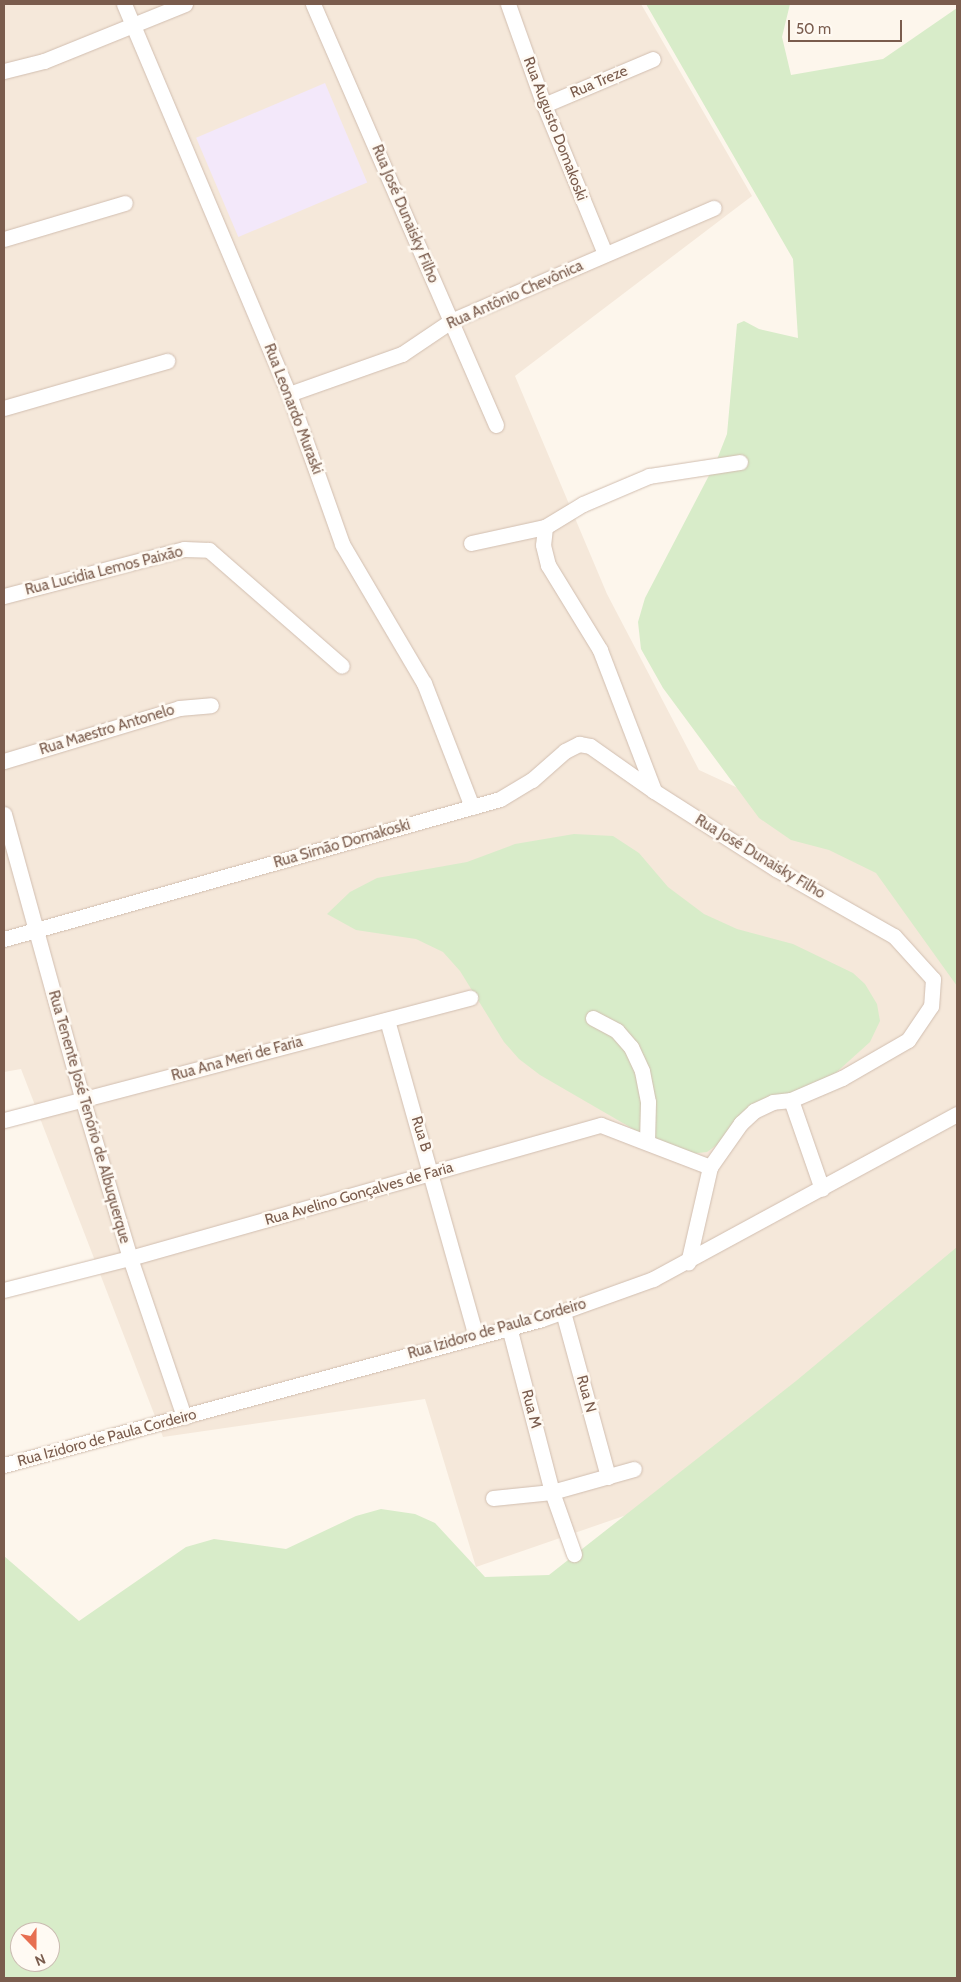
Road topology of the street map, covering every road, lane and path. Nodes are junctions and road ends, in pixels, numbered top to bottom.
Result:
1 (124, 4) edge
2 (185, 4) edge
3 (313, 4) edge
4 (508, 4) edge
5 (132, 24) junction
6 (653, 59) dead end
7 (4, 71) edge
8 (544, 105) junction
9 (125, 203) dead end
10 (714, 208) dead end
11 (4, 239) edge
12 (605, 254) junction
13 (450, 321) junction
14 (167, 361) dead end
15 (289, 394) junction
16 (4, 408) edge
17 (496, 425) dead end
18 (740, 462) dead end
19 (545, 527) junction
20 (471, 544) dead end
21 (4, 596) edge
22 (342, 666) dead end
23 (212, 705) dead end
24 (4, 761) edge
25 (654, 791) junction
26 (472, 807) junction
27 (4, 814) edge
28 (36, 930) junction
29 (4, 939) edge
30 (470, 998) dead end
31 (593, 1018) dead end
32 (387, 1020) junction
33 (82, 1098) junction
34 (791, 1100) junction
35 (957, 1114) edge
36 (4, 1120) edge
37 (647, 1142) junction
38 (710, 1167) junction
39 (432, 1174) junction
40 (822, 1189) junction
41 (130, 1258) junction
42 (688, 1262) junction
43 (4, 1290) edge
44 (563, 1312) junction
45 (509, 1327) junction
46 (476, 1337) junction
47 (184, 1417) junction
48 (5, 1465) edge
49 (634, 1469) dead end
50 (608, 1476) junction
51 (552, 1492) junction
52 (493, 1498) dead end
53 (574, 1554) dead end

1 - 5 street, Rua Leonardo Muraski
2 - 5 street
3 - 13 street, Rua José Dunaisky Filho
4 - 8 street, Rua Augusto Domakoski
5 - 7 street
5 - 15 street, Rua Leonardo Muraski
6 - 8 street, Rua Treze
8 - 12 street, Rua Augusto Domakoski
9 - 11 street
10 - 12 street, Rua Antônio Chevônica
12 - 13 street, Rua Antônio Chevônica
13 - 15 street, Rua Antônio Chevônica
13 - 17 street, Rua José Dunaisky Filho
14 - 16 street
15 - 26 street, Rua Leonardo Muraski
18 - 19 street
19 - 20 street
19 - 25 street
21 - 22 street, Rua Lucidia Lemos Paixão
23 - 24 street, Rua Maestro Antonelo
25 - 26 street, Rua Simão Domakoski
25 - 34 street, Rua José Dunaisky Filho
26 - 28 street, Rua Simão Domakoski
27 - 28 street, Rua Tenente José Tenório de Albuquerque
28 - 29 street, Rua Simão Domakoski
28 - 33 street, Rua Tenente José Tenório de Albuquerque
30 - 32 street, Rua Ana Meri de Faria
31 - 37 street
32 - 33 street, Rua Ana Meri de Faria
32 - 39 street, Rua B
33 - 36 street, Rua Ana Meri de Faria
33 - 41 street, Rua Tenente José Tenório de Albuquerque
34 - 38 street, Rua José Dunaisky Filho
34 - 40 street
35 - 40 street, Rua Izidoro de Paula Cordeiro
37 - 38 street, Rua Avelino Gonçalves de Faria
37 - 39 street, Rua Avelino Gonçalves de Faria
38 - 42 street
39 - 41 street, Rua Avelino Gonçalves de Faria
39 - 46 street, Rua B
40 - 42 street, Rua Izidoro de Paula Cordeiro
41 - 43 street, Rua Avelino Gonçalves de Faria
41 - 47 street, Rua Tenente José Tenório de Albuquerque
42 - 44 street, Rua Izidoro de Paula Cordeiro
44 - 45 street, Rua Izidoro de Paula Cordeiro
44 - 50 street, Rua N
45 - 46 street, Rua Izidoro de Paula Cordeiro
45 - 51 street, Rua M
46 - 47 street, Rua Izidoro de Paula Cordeiro
47 - 48 street, Rua Izidoro de Paula Cordeiro
49 - 50 street
50 - 51 street
51 - 52 street
51 - 53 street, Rua M

